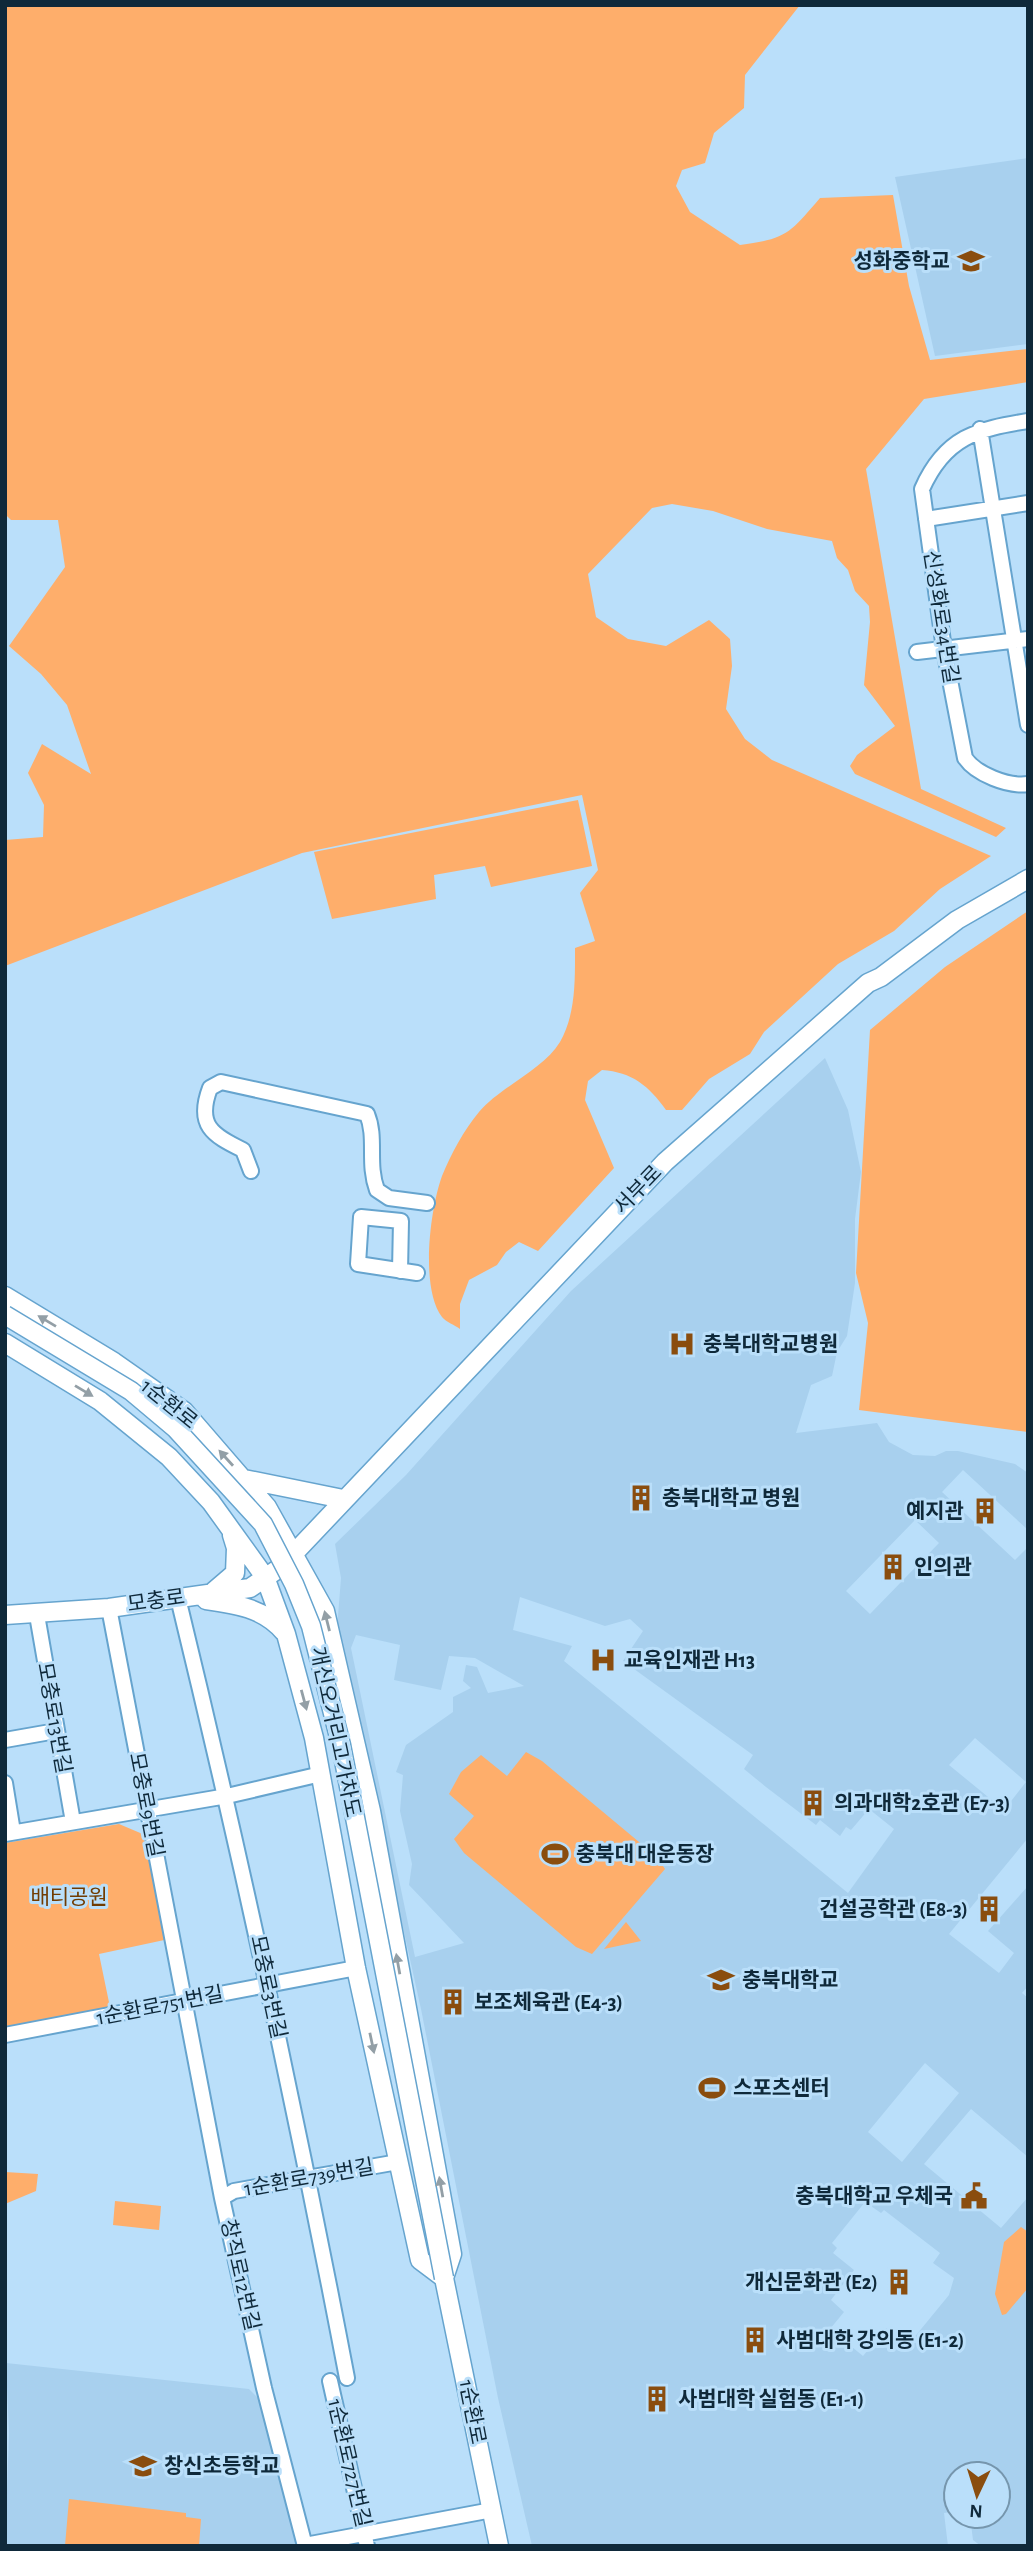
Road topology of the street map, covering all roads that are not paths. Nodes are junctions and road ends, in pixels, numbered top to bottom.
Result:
1 (1028, 421) edge
2 (980, 429) junction
3 (1028, 503) edge
4 (994, 508) junction
5 (926, 519) junction
6 (1021, 640) edge
7 (944, 649) junction
8 (917, 652) dead end
9 (1028, 726) edge
10 (1028, 784) edge
11 (1028, 879) edge
12 (251, 1171) dead end
13 (426, 1203) dead end
14 (400, 1271) junction
15 (417, 1273) dead end
16 (5, 1296) edge
17 (5, 1315) edge
18 (5, 1343) edge
19 (244, 1479) junction
20 (343, 1499) junction
21 (229, 1525) junction
22 (294, 1553) junction
23 (265, 1577) junction
24 (209, 1593) junction
25 (178, 1598) junction
26 (109, 1608) junction
27 (5, 1615) edge
28 (37, 1615) junction
29 (286, 1634) junction
30 (56, 1731) junction
31 (5, 1740) edge
32 (321, 1774) junction
33 (5, 1783) edge
34 (227, 1796) junction
35 (147, 1809) junction
36 (73, 1822) junction
37 (9, 1833) edge
38 (356, 1968) junction
39 (267, 1984) junction
40 (186, 2002) junction
41 (5, 2035) edge
42 (398, 2162) junction
43 (309, 2178) junction
44 (222, 2198) junction
45 (444, 2278) junction
46 (347, 2378) dead end
47 (330, 2381) dead end
48 (492, 2510) junction
49 (366, 2540) edge
50 (305, 2545) edge
51 (499, 2546) edge

1 - 2 street, 신성화로34번길
2 - 4 street
2 - 5 street, 신성화로34번길
3 - 4 street
4 - 5 street
4 - 6 street
5 - 7 street, 신성화로34번길
6 - 7 street
6 - 9 street
7 - 8 street
7 - 10 street, 신성화로34번길
11 - 20 main road, 서부로
12 - 13 street
14 - 14 street
14 - 15 street
19 -> 16 main road, 1순환로
17 - 45 main road, 개신오거리고가차도, bridge
18 -> 21 main road
19 - 20 main road
19 - 22 main road, 1순환로
20 - 22 main road, 서부로
21 - 23 main road
21 - 24 main road
22 - 23 main road, 모충로
45 -> 22 main road, 1순환로
23 - 24 main road, 모충로
23 - 29 main road
24 - 25 main road, 모충로
25 - 26 main road, 모충로
25 - 29 main road
25 - 34 street, 모충로3번길
26 - 28 main road, 모충로
26 - 35 street, 모충로9번길
27 - 28 main road, 모충로
28 - 30 street, 모충로13번길
29 -> 32 main road
30 - 31 street
30 - 36 street, 모충로13번길
32 - 34 street
32 - 38 main road
33 - 37 street
34 - 35 street
34 - 39 street, 모충로3번길
35 - 36 street
35 - 40 street, 모충로9번길
36 - 37 street
38 - 39 street, 1순환로751번길
38 -> 42 main road
39 - 40 street, 1순환로751번길
39 - 43 street, 모충로3번길
40 - 41 street, 1순환로751번길
40 - 44 street, 창직로12번길
42 - 43 street, 1순환로739번길
42 - 45 main road
43 - 44 street, 1순환로739번길
43 - 46 street, 모충로3번길
44 - 50 street, 창직로12번길
45 - 48 main road, 1순환로
47 - 49 street, 1순환로727번길
48 - 49 street
48 - 51 main road, 1순환로
49 - 50 street

